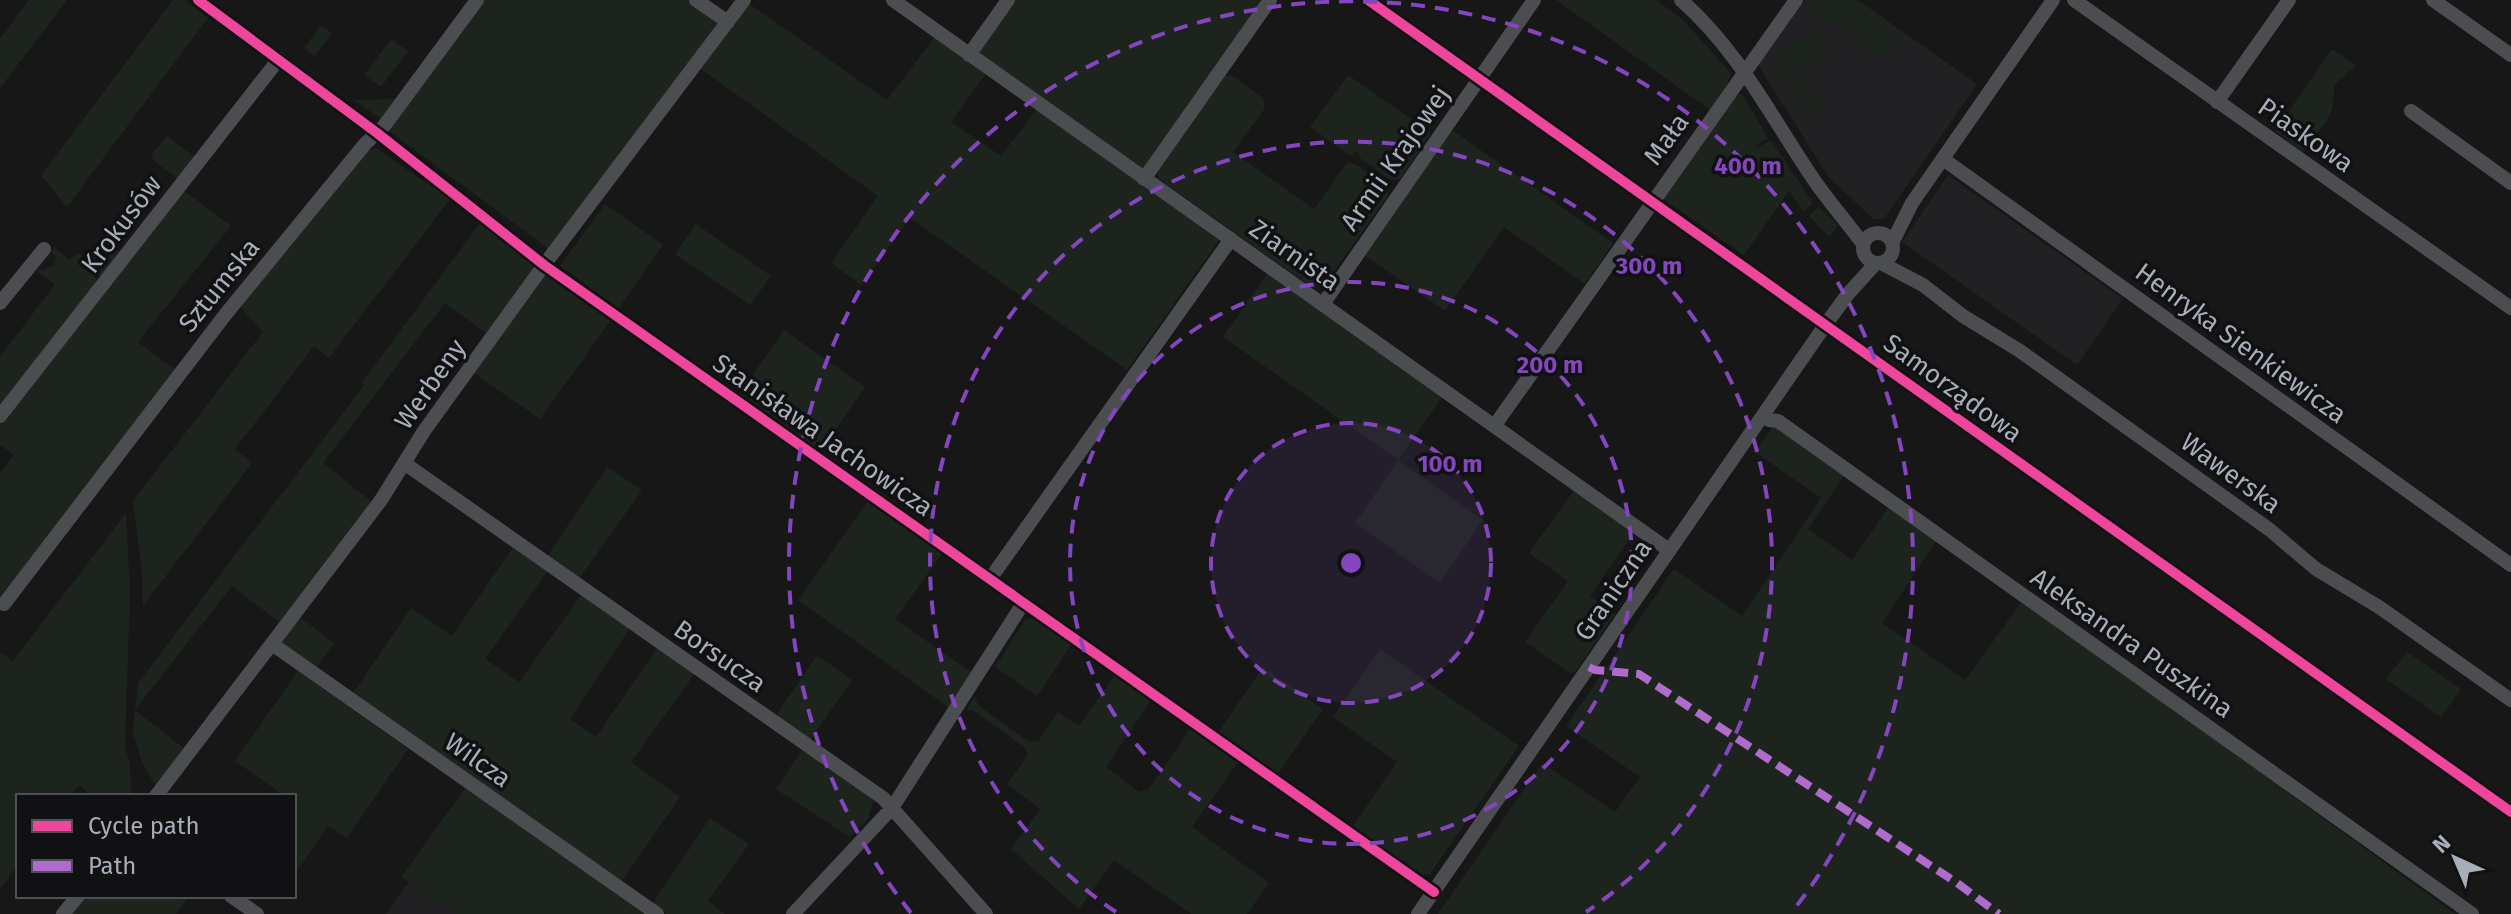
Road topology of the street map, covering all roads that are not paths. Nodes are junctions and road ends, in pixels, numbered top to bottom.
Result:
1 (198, 0) edge
2 (477, 0) edge
3 (696, 0) edge
4 (744, 0) edge
5 (893, 0) edge
6 (1008, 0) edge
7 (1270, 0) edge
8 (1368, 0) edge
9 (1534, 0) edge
10 (1681, 0) edge
11 (1796, 0) edge
12 (2074, 0) edge
13 (2289, 0) edge
14 (2433, 0) edge
15 (2048, 2) edge
16 (214, 5) edge
17 (728, 22) junction
18 (969, 55) junction
19 (2511, 55) edge
20 (279, 59) junction
21 (1745, 70) junction
22 (1480, 79) junction
23 (2217, 102) junction
24 (2411, 111) dead end
25 (377, 133) junction
26 (1943, 159) junction
27 (1144, 179) junction
28 (2511, 183) edge
29 (1652, 200) junction
30 (1231, 239) junction
31 (1878, 248) junction
32 (44, 249) dead end
33 (544, 265) junction
34 (2508, 301) edge
35 (0, 303) edge
36 (1323, 304) junction
37 (1826, 324) junction
38 (0, 416) edge
39 (1763, 416) junction
40 (1495, 425) junction
41 (404, 463) junction
42 (1669, 550) junction
43 (2511, 565) edge
44 (990, 579) junction
45 (1024, 602) junction
46 (4, 604) dead end
47 (272, 644) junction
48 (2511, 700) edge
49 (158, 794) edge
50 (892, 808) junction
51 (2511, 812) edge
52 (1434, 892) junction
53 (76, 898) edge
54 (234, 898) edge
55 (63, 914) edge
56 (257, 914) edge
57 (657, 914) edge
58 (793, 914) edge
59 (986, 914) edge
60 (1418, 914) edge
61 (2472, 914) edge

1 - 16 street, Stanisława Jachowicza
2 - 25 street, Sztumska
3 - 17 street
4 - 17 street, Werbeny
5 - 18 street, Ziarnista
6 - 18 street
7 - 27 street
8 - 22 street, Samorządowa
9 - 22 street, Armii Krajowej
10 - 21 street, Wawerska
11 - 21 street, Mała
12 - 23 street, Piaskowa
13 - 23 street
14 - 19 street
15 - 26 street, Graniczna
16 - 20 street, Stanisława Jachowicza
17 - 33 street, Werbeny
18 - 27 street, Ziarnista
20 - 25 street, Stanisława Jachowicza
20 - 38 street, Krokusów
21 - 29 street, Mała
21 - 31 street, Wawerska
22 - 29 street, Samorządowa
22 - 36 street, Armii Krajowej
23 - 34 street, Piaskowa
24 - 28 street
25 - 33 street, Stanisława Jachowicza
25 - 46 street, Sztumska
26 - 31 street, Graniczna
26 - 43 street, Henryka Sienkiewicza
27 - 30 street, Ziarnista
29 - 37 street, Samorządowa
29 - 40 street, Mała
30 - 36 street, Ziarnista
30 - 44 street
31 - 37 street, Graniczna
31 - 48 street, Wawerska
32 - 35 street
33 - 41 street, Werbeny
33 - 44 street, Stanisława Jachowicza
36 - 40 street, Ziarnista
37 - 39 street, Graniczna
37 - 51 street, Samorządowa
39 - 42 street, Graniczna
39 - 61 street, Aleksandra Puszkina
40 - 42 street, Ziarnista
41 - 47 street, Werbeny
41 - 50 street, Borsucza
42 - 52 street, Graniczna
44 - 45 street, Stanisława Jachowicza
45 - 50 street
45 - 52 street, Stanisława Jachowicza
47 - 49 street, Werbeny
47 - 57 street, Wilcza
50 - 58 street
50 - 59 street, Borsucza
52 - 60 street, Graniczna
53 - 55 street
54 - 56 street

